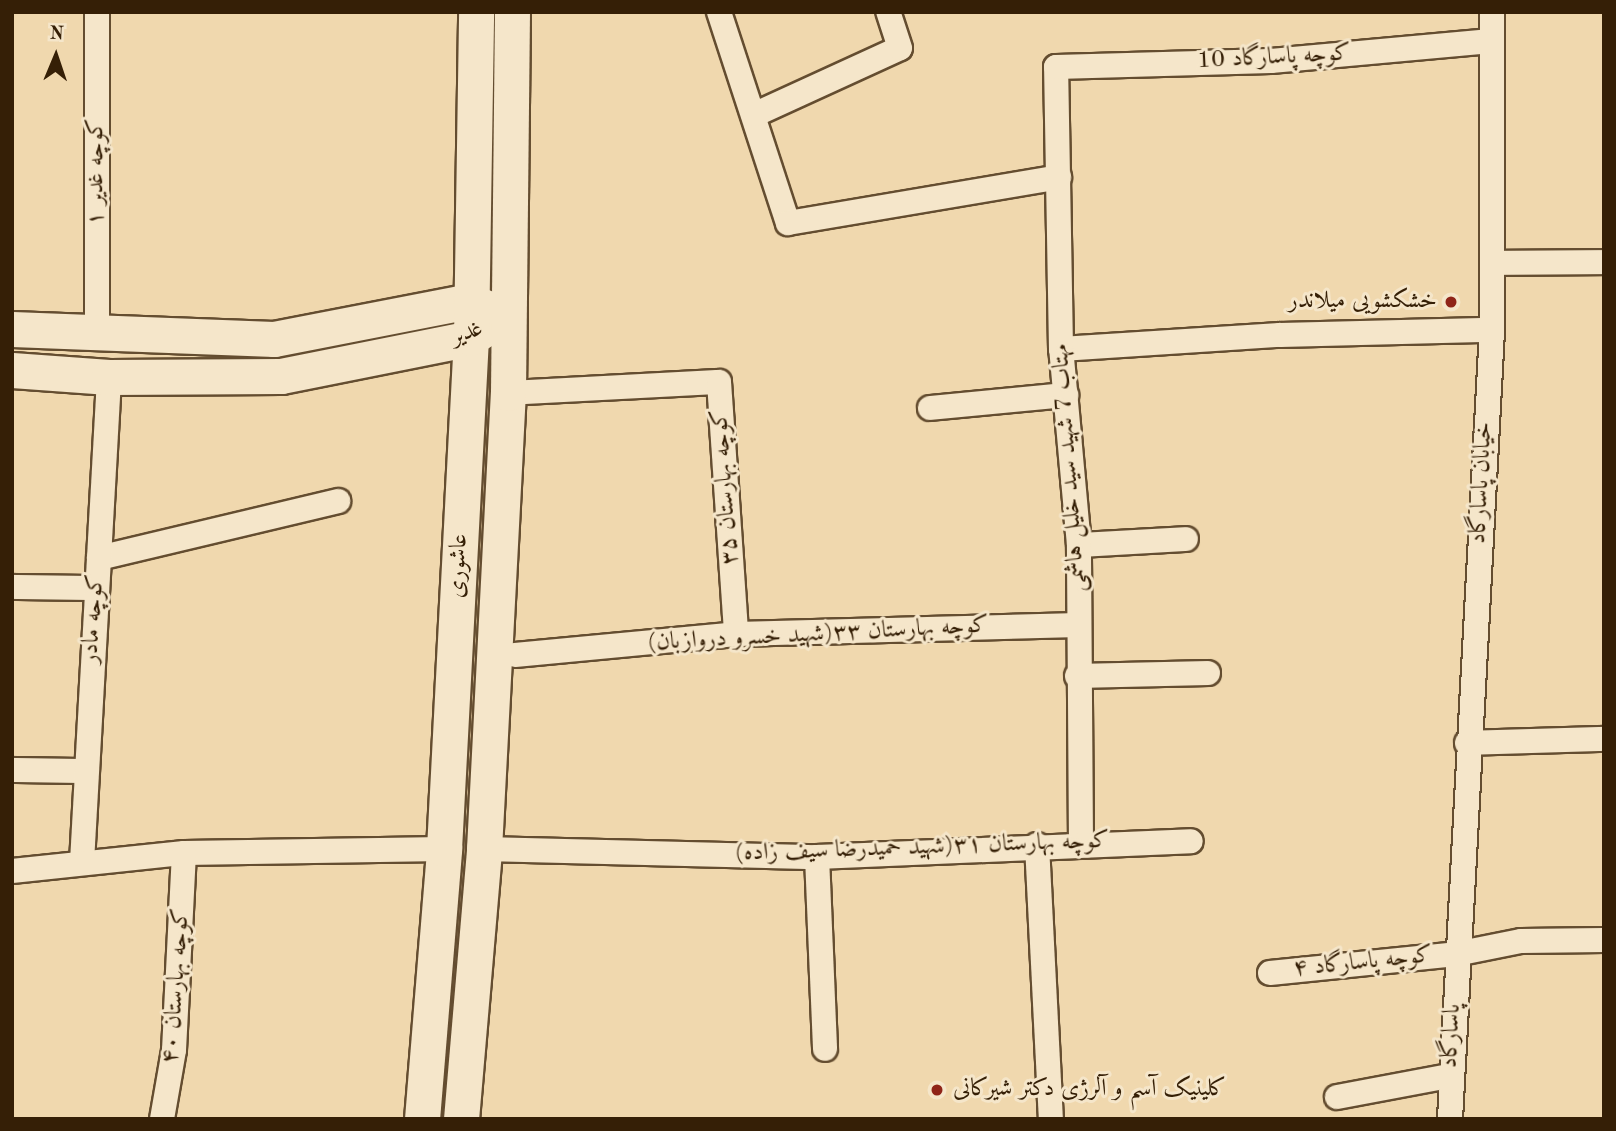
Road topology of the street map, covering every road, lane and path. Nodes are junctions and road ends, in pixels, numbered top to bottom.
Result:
1 (97, 12) edge
2 (476, 12) edge
3 (512, 12) edge
4 (719, 12) edge
5 (888, 12) edge
6 (1492, 12) edge
7 (1491, 41) junction
8 (1056, 66) joint
9 (756, 114) junction
10 (1059, 177) junction
11 (1604, 262) edge
12 (1493, 263) junction
13 (470, 301) junction
14 (506, 316) junction
15 (12, 329) edge
16 (1492, 330) junction
17 (97, 333) junction
18 (471, 338) junction
19 (274, 339) junction
20 (1061, 349) junction
21 (12, 370) edge
22 (281, 376) junction
23 (109, 377) junction
24 (508, 393) junction
25 (1066, 394) junction
26 (930, 408) dead end
27 (338, 501) dead end
28 (1186, 539) dead end
29 (1079, 545) junction
30 (99, 558) junction
31 (12, 587) edge
32 (96, 588) junction
33 (1079, 625) junction
34 (736, 634) junction
35 (515, 655) dead end
36 (1208, 674) dead end
37 (1077, 676) junction
38 (1604, 739) edge
39 (1467, 743) junction
40 (12, 770) edge
41 (85, 771) junction
42 (1191, 841) dead end
43 (1080, 843) junction
44 (1037, 845) junction
45 (444, 849) junction
46 (484, 849) junction
47 (184, 853) junction
48 (817, 857) junction
49 (82, 862) junction
50 (12, 872) edge
51 (1604, 940) edge
52 (1456, 954) junction
53 (1270, 973) dead end
54 (825, 1049) dead end
55 (1449, 1076) junction
56 (1337, 1097) dead end
57 (162, 1119) edge
58 (422, 1119) edge
59 (461, 1119) edge
60 (1051, 1119) edge
61 (1450, 1119) edge

1 - 17 street, کوچه غدیر ۱
2 - 13 street, عاشوری
3 - 14 street, عاشوری
4 - 9 street
5 - 9 street
6 - 7 street, خیابان پاسارگاد
7 - 8 street, کوچه پاسارگاد 10
7 - 12 street, خیابان پاسارگاد
8 - 10 street, مهتاب 7 شهید سید خلیل هاشمی
9 - 10 street
10 - 20 street, مهتاب 7 شهید سید خلیل هاشمی
11 - 12 street
12 - 16 street, خیابان پاسارگاد
13 - 14 street, غدیر
13 - 18 street, عاشوری
13 - 19 street, غدیر
14 - 18 street, غدیر
14 - 24 street, عاشوری
15 - 17 street, غدیر
16 - 20 street
16 - 39 street, خیابان پاسارگاد
17 - 19 street, غدیر
18 - 22 street, غدیر
18 - 45 street, عاشوری
19 - 22 street
20 - 25 street, مهتاب 7 شهید سید خلیل هاشمی
21 - 23 street, غدیر
22 - 23 street, غدیر
23 - 30 street, کوچه مادر
24 - 34 street, کوچه بهارستان ۳۵
24 - 46 street, عاشوری
25 - 26 street
25 - 29 street, مهتاب 7 شهید سید خلیل هاشمی
27 - 30 street
28 - 29 street
29 - 33 street, مهتاب 7 شهید سید خلیل هاشمی
30 - 32 street, کوچه مادر
31 - 32 street
32 - 41 street, کوچه مادر
33 - 34 street, کوچه بهارستان ۳۳(شهید خسرو دروازبان)
33 - 37 street, مهتاب 7 شهید سید خلیل هاشمی
34 - 35 street, کوچه بهارستان ۳۳(شهید خسرو دروازبان)
36 - 37 street
37 - 43 street, مهتاب 7 شهید سید خلیل هاشمی
38 - 39 street
39 - 52 street, خیابان پاسارگاد
40 - 41 street
41 - 49 street, کوچه مادر
42 - 43 street, کوچه بهارستان ۳۱(شهید حمیدرضا سیف زاده)
43 - 44 street, کوچه بهارستان ۳۱(شهید حمیدرضا سیف زاده)
44 - 48 street, کوچه بهارستان ۳۱(شهید حمیدرضا سیف زاده)
44 - 60 street
45 - 47 street
45 - 58 street, عاشوری
46 - 48 street, کوچه بهارستان ۳۱(شهید حمیدرضا سیف زاده)
46 - 59 street, عاشوری
47 - 49 street
47 - 57 street, کوچه بهارستان ۴۰
48 - 54 street
49 - 50 street
51 - 52 street, کوچه پاسارگاد ۴
52 - 53 street, کوچه پاسارگاد ۴
52 - 55 street, پاسارگاد
55 - 56 street
55 - 61 street, پاسارگاد

